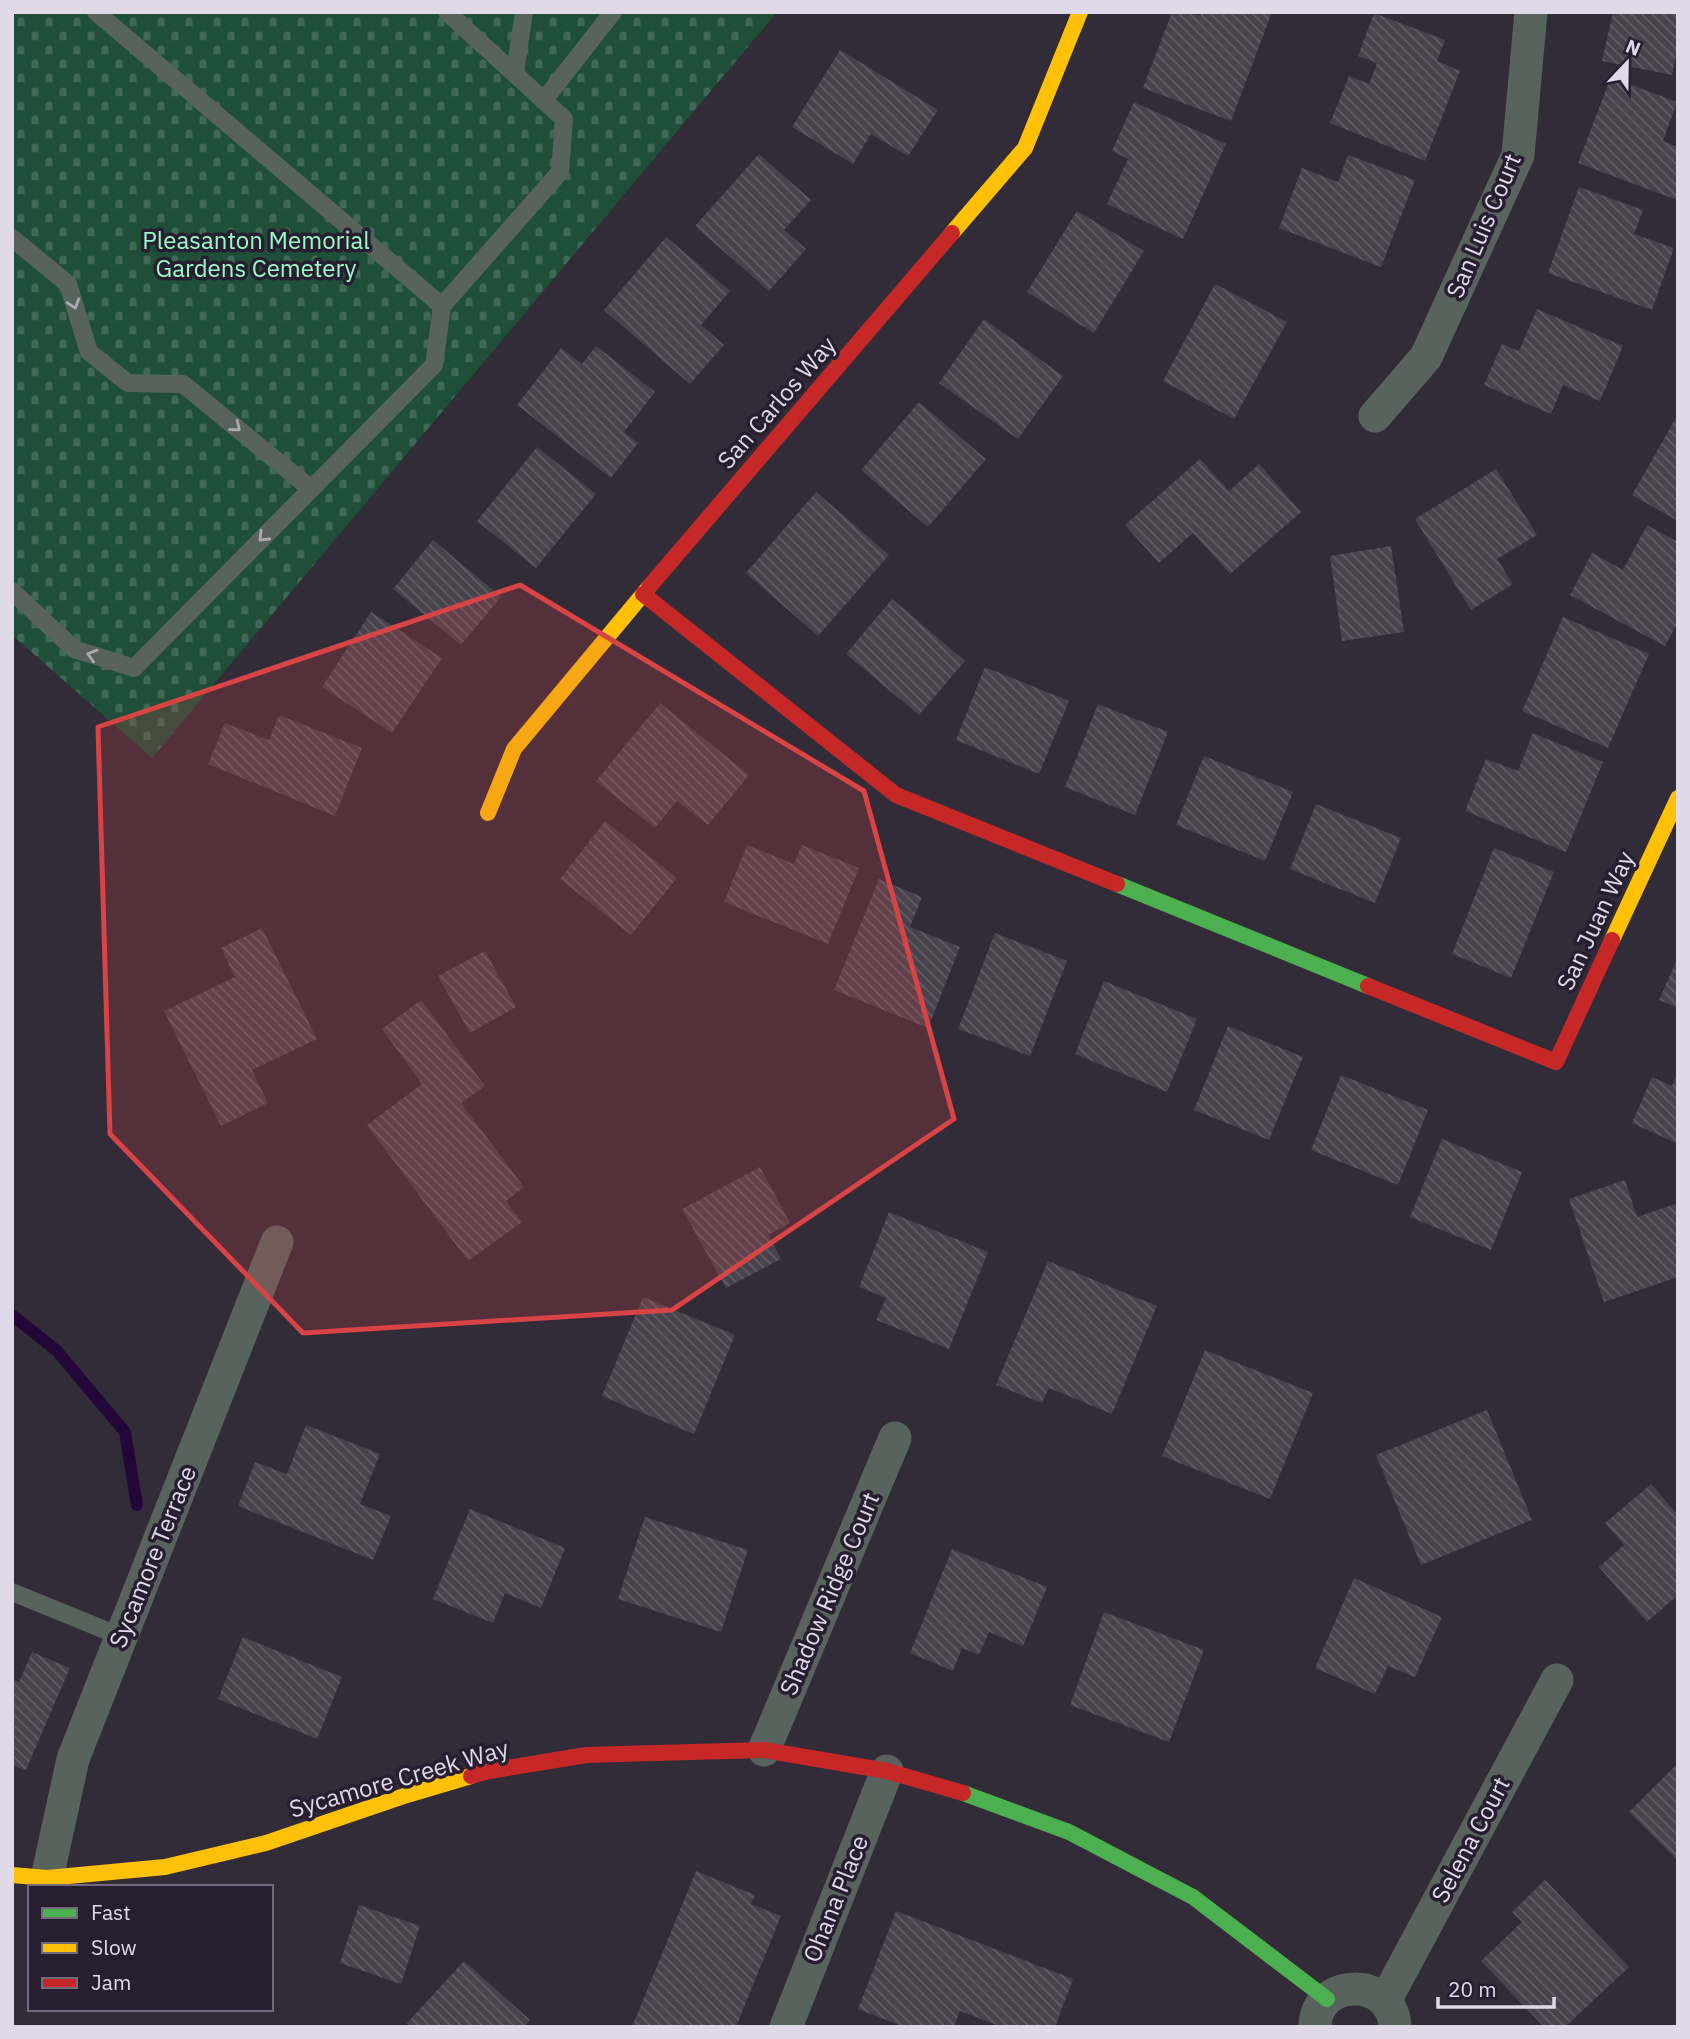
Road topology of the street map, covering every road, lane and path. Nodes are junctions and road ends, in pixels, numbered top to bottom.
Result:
1 (96, 12) edge
2 (447, 12) edge
3 (524, 12) edge
4 (614, 12) edge
5 (1080, 12) edge
6 (1531, 12) edge
7 (515, 73) junction
8 (544, 100) junction
9 (12, 238) edge
10 (442, 306) junction
11 (1375, 416) dead end
12 (311, 489) junction
13 (12, 592) edge
14 (643, 594) junction
15 (1678, 799) edge
16 (488, 813) dead end
17 (277, 1242) dead end
18 (895, 1438) dead end
19 (12, 1592) edge
20 (122, 1637) junction
21 (1557, 1680) dead end
22 (764, 1750) junction
23 (887, 1771) junction
24 (12, 1875) edge
25 (47, 1878) junction
26 (1321, 2013) edge
27 (1390, 2014) edge
28 (786, 2027) edge

1 - 10 lane
2 - 7 lane
3 - 7 lane
4 - 8 lane
5 - 14 street, San Carlos Way
6 - 11 street, San Luis Court
7 - 8 lane
8 - 10 lane
9 -> 12 lane
10 - 12 lane
12 -> 13 lane
14 - 15 street, San Juan Way
14 - 16 street, San Carlos Way
17 - 20 street, Sycamore Terrace
18 - 22 street, Shadow Ridge Court
19 - 20 lane
20 - 25 street, Sycamore Terrace
21 - 27 street, Selena Court
22 - 23 street, Sycamore Creek Way
22 - 25 street, Sycamore Creek Way
23 - 26 street, Sycamore Creek Way
23 - 28 street, Ohana Place
24 - 25 street, Sycamore Creek Way
26 - 27 street

